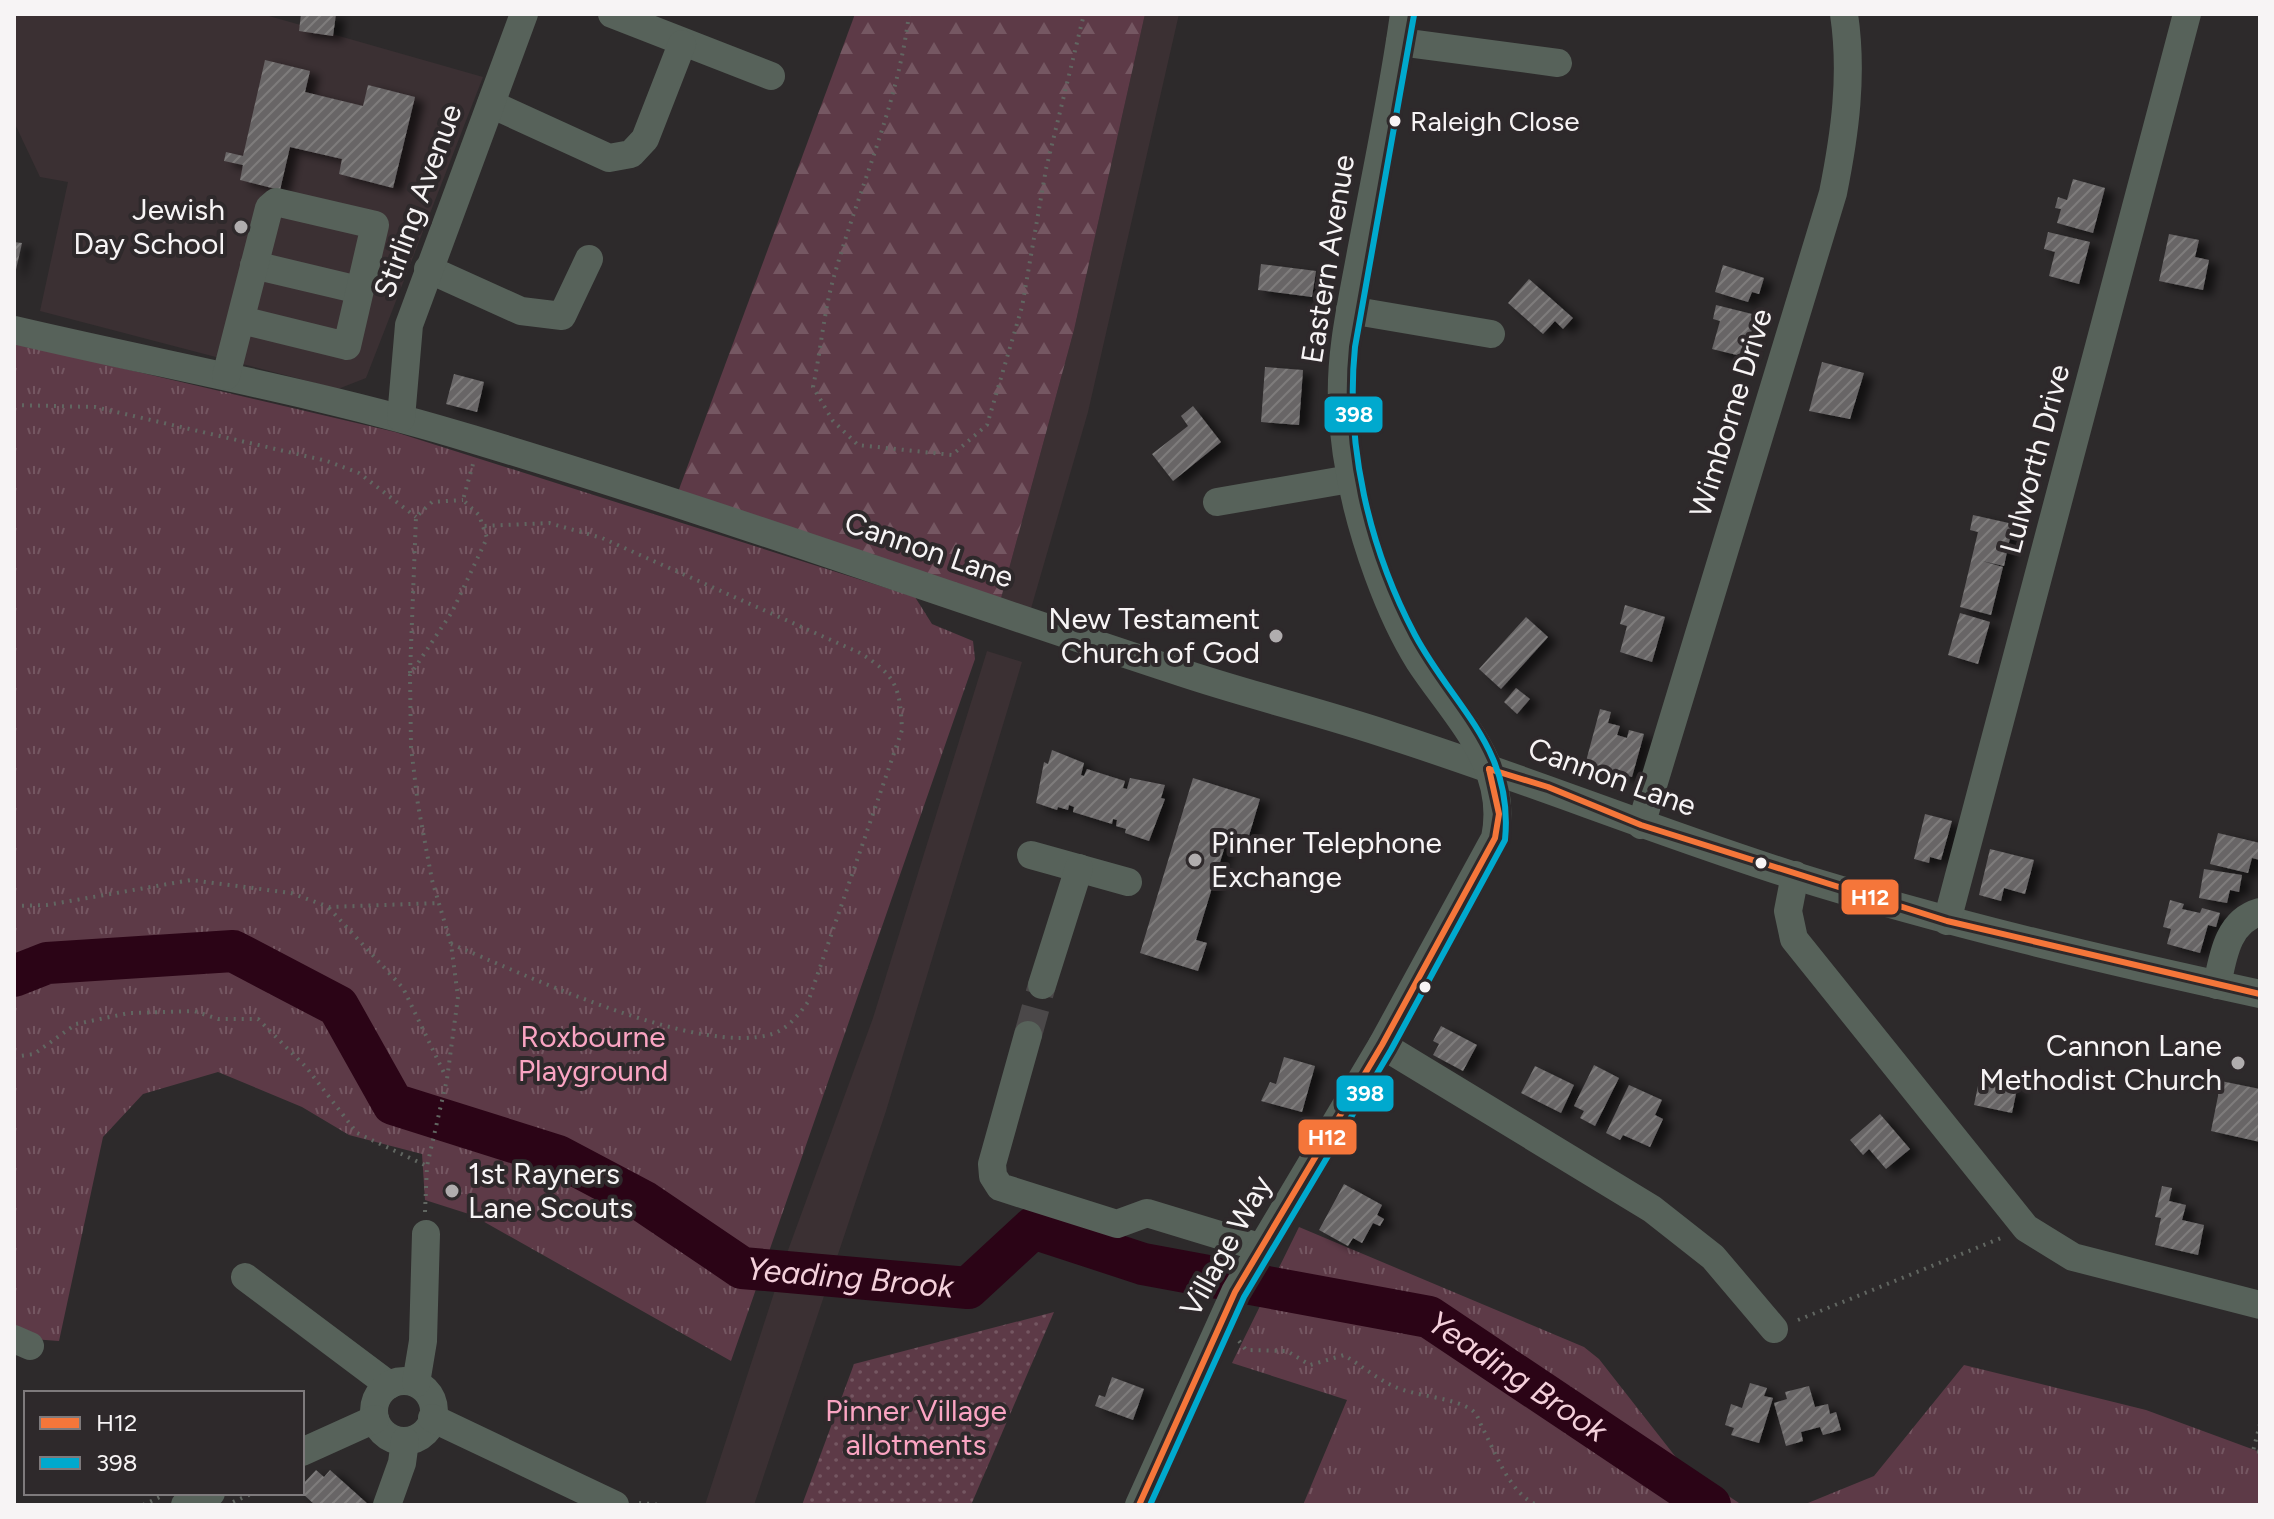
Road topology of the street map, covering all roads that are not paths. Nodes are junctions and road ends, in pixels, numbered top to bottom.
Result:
1 (524, 14) edge
2 (612, 14) edge
3 (1404, 14) edge
4 (1844, 14) edge
5 (2187, 14) edge
6 (1400, 42) junction
7 (682, 44) junction
8 (1558, 63) dead end
9 (771, 76) dead end
10 (491, 104) junction
11 (589, 259) dead end
12 (254, 265) junction
13 (428, 269) junction
14 (359, 290) junction
15 (1350, 310) junction
16 (241, 320) junction
17 (14, 330) edge
18 (1491, 334) dead end
19 (226, 376) junction
20 (401, 418) junction
21 (1350, 479) junction
22 (1217, 502) dead end
23 (1489, 769) junction
24 (1641, 825) junction
25 (1031, 855) dead end
26 (1795, 875) junction
27 (1076, 880) junction
28 (1128, 882) dead end
29 (2260, 912) edge
30 (1947, 921) junction
31 (1042, 985) tunnel mouth
32 (2217, 985) junction
33 (2260, 994) edge
34 (1028, 1035) tunnel mouth
35 (1382, 1045) junction
36 (426, 1234) road end
37 (1248, 1270) junction
38 (245, 1277) dead end
39 (2260, 1305) edge
40 (1774, 1329) road end
41 (402, 1384) junction
42 (432, 1418) junction
43 (375, 1419) junction
44 (405, 1441) junction
45 (304, 1451) edge
46 (207, 1495) edge
47 (623, 1504) edge
48 (185, 1505) edge
49 (387, 1505) edge
50 (1139, 1505) edge

1 - 10 street, Stirling Avenue
2 - 7 street
3 - 6 street, Eastern Avenue
4 - 24 street, Wimborne Drive
5 - 30 street, Lulworth Drive
6 - 8 street
6 - 15 street, Eastern Avenue
7 - 9 street
7 - 10 street
10 - 13 street, Stirling Avenue
11 - 13 street
12 - 14 street
12 - 14 street
12 - 16 street
13 - 20 street, Stirling Avenue
14 - 16 street
15 - 18 street
15 - 21 street, Eastern Avenue
16 - 19 street
17 - 19 street, Cannon Lane
19 - 20 street, Cannon Lane
20 - 23 street, Cannon Lane
21 - 22 street
21 - 23 street, Eastern Avenue
23 - 24 street, Cannon Lane
23 - 35 street, Village Way
24 - 26 street, Cannon Lane
25 - 27 street
26 - 30 street, Cannon Lane
26 - 39 street
27 - 28 street
27 - 31 street
29 - 32 street
30 - 32 street, Cannon Lane
32 - 33 street, Cannon Lane
34 - 37 street
35 - 37 street, Village Way
35 - 40 street
36 - 41 street
37 - 50 street, Village Way
38 - 41 street
41 - 42 street
41 - 43 street
42 - 44 street
42 - 47 street
43 - 44 street
43 - 45 street
44 - 49 street
46 - 48 street

